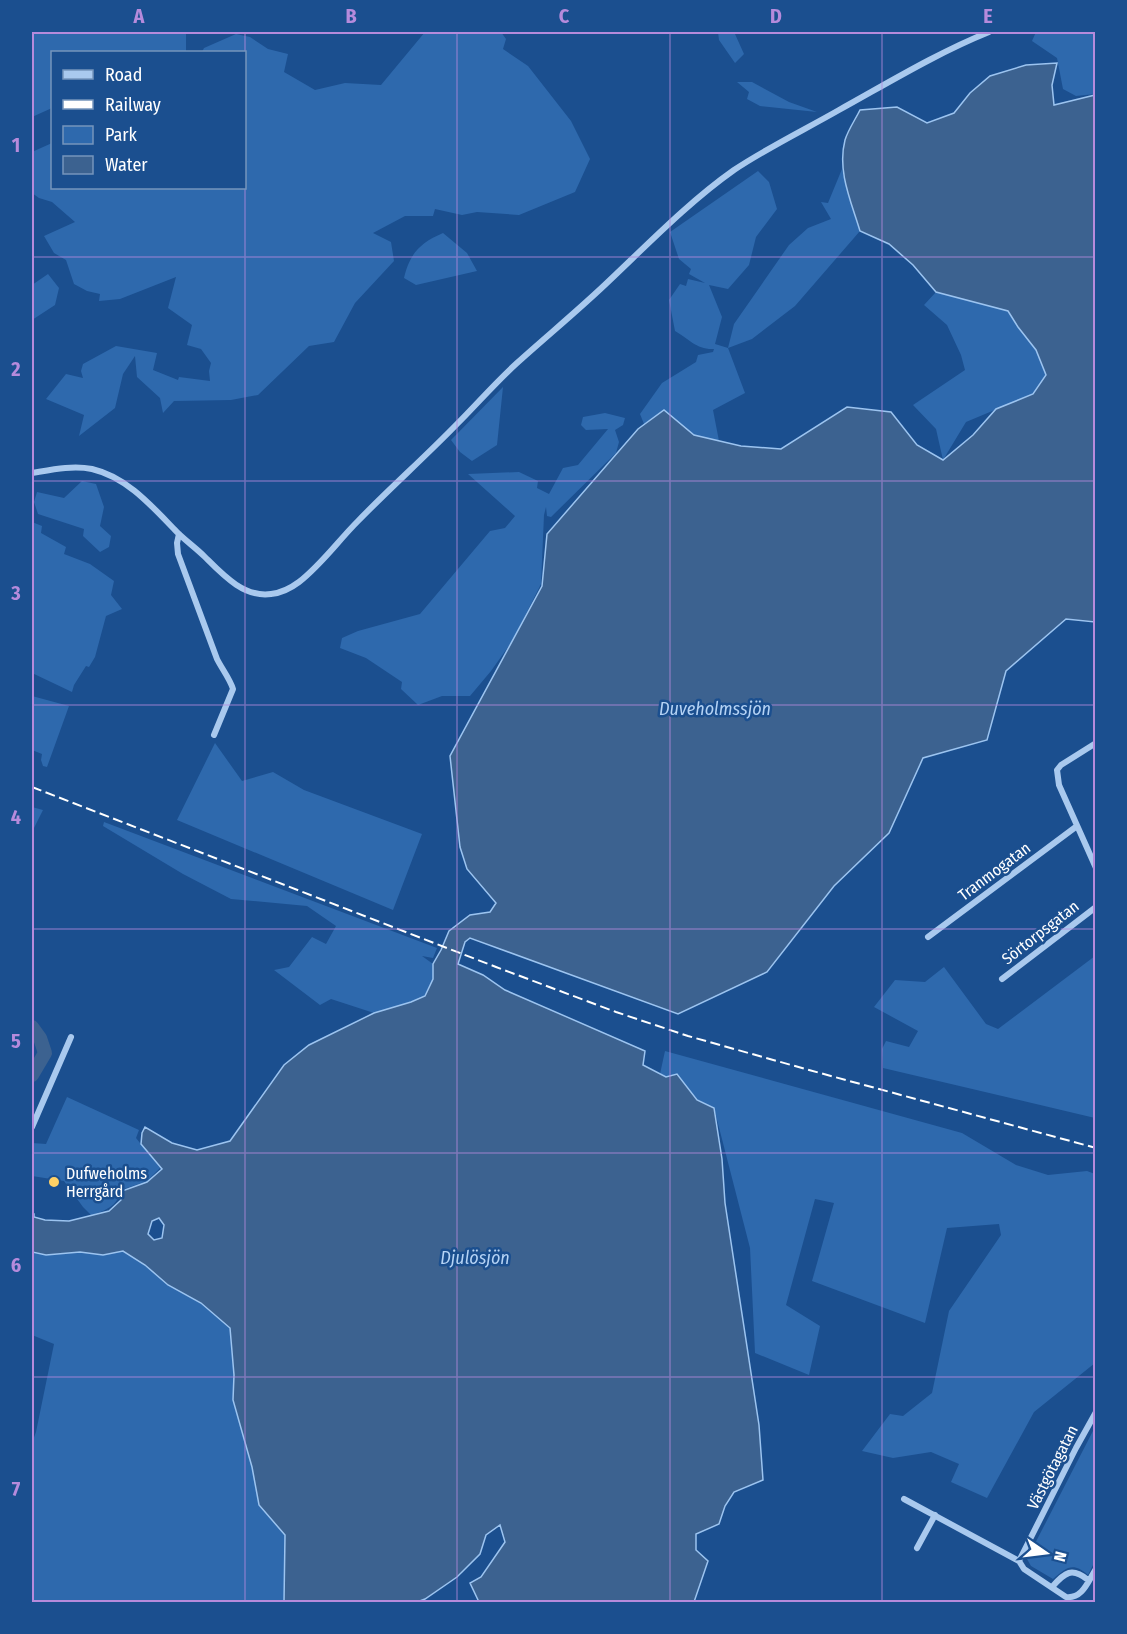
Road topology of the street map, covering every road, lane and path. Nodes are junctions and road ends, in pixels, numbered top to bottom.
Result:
1 (989, 32) edge
2 (32, 473) edge
3 (179, 534) junction
4 (214, 735) dead end
5 (1095, 743) edge
6 (1077, 826) junction
7 (1095, 868) edge
8 (1095, 907) edge
9 (928, 937) dead end
10 (1002, 979) dead end
11 (71, 1038) dead end
12 (32, 1127) edge
13 (1095, 1412) edge
14 (904, 1498) dead end
15 (935, 1515) junction
16 (917, 1548) dead end
17 (1019, 1561) junction
18 (1095, 1569) edge
19 (1088, 1580) junction
20 (1052, 1587) junction

1 - 3 street
2 - 3 street
3 - 4 street
5 - 6 street
6 - 7 street
6 - 9 street, Tranmogatan
8 - 10 street, Sörtorpsgatan
11 - 12 street
13 - 17 street, Västgötagatan
14 - 15 street
15 - 16 street
15 - 17 street
17 - 20 street
18 - 19 street
19 - 20 street
19 - 20 street

